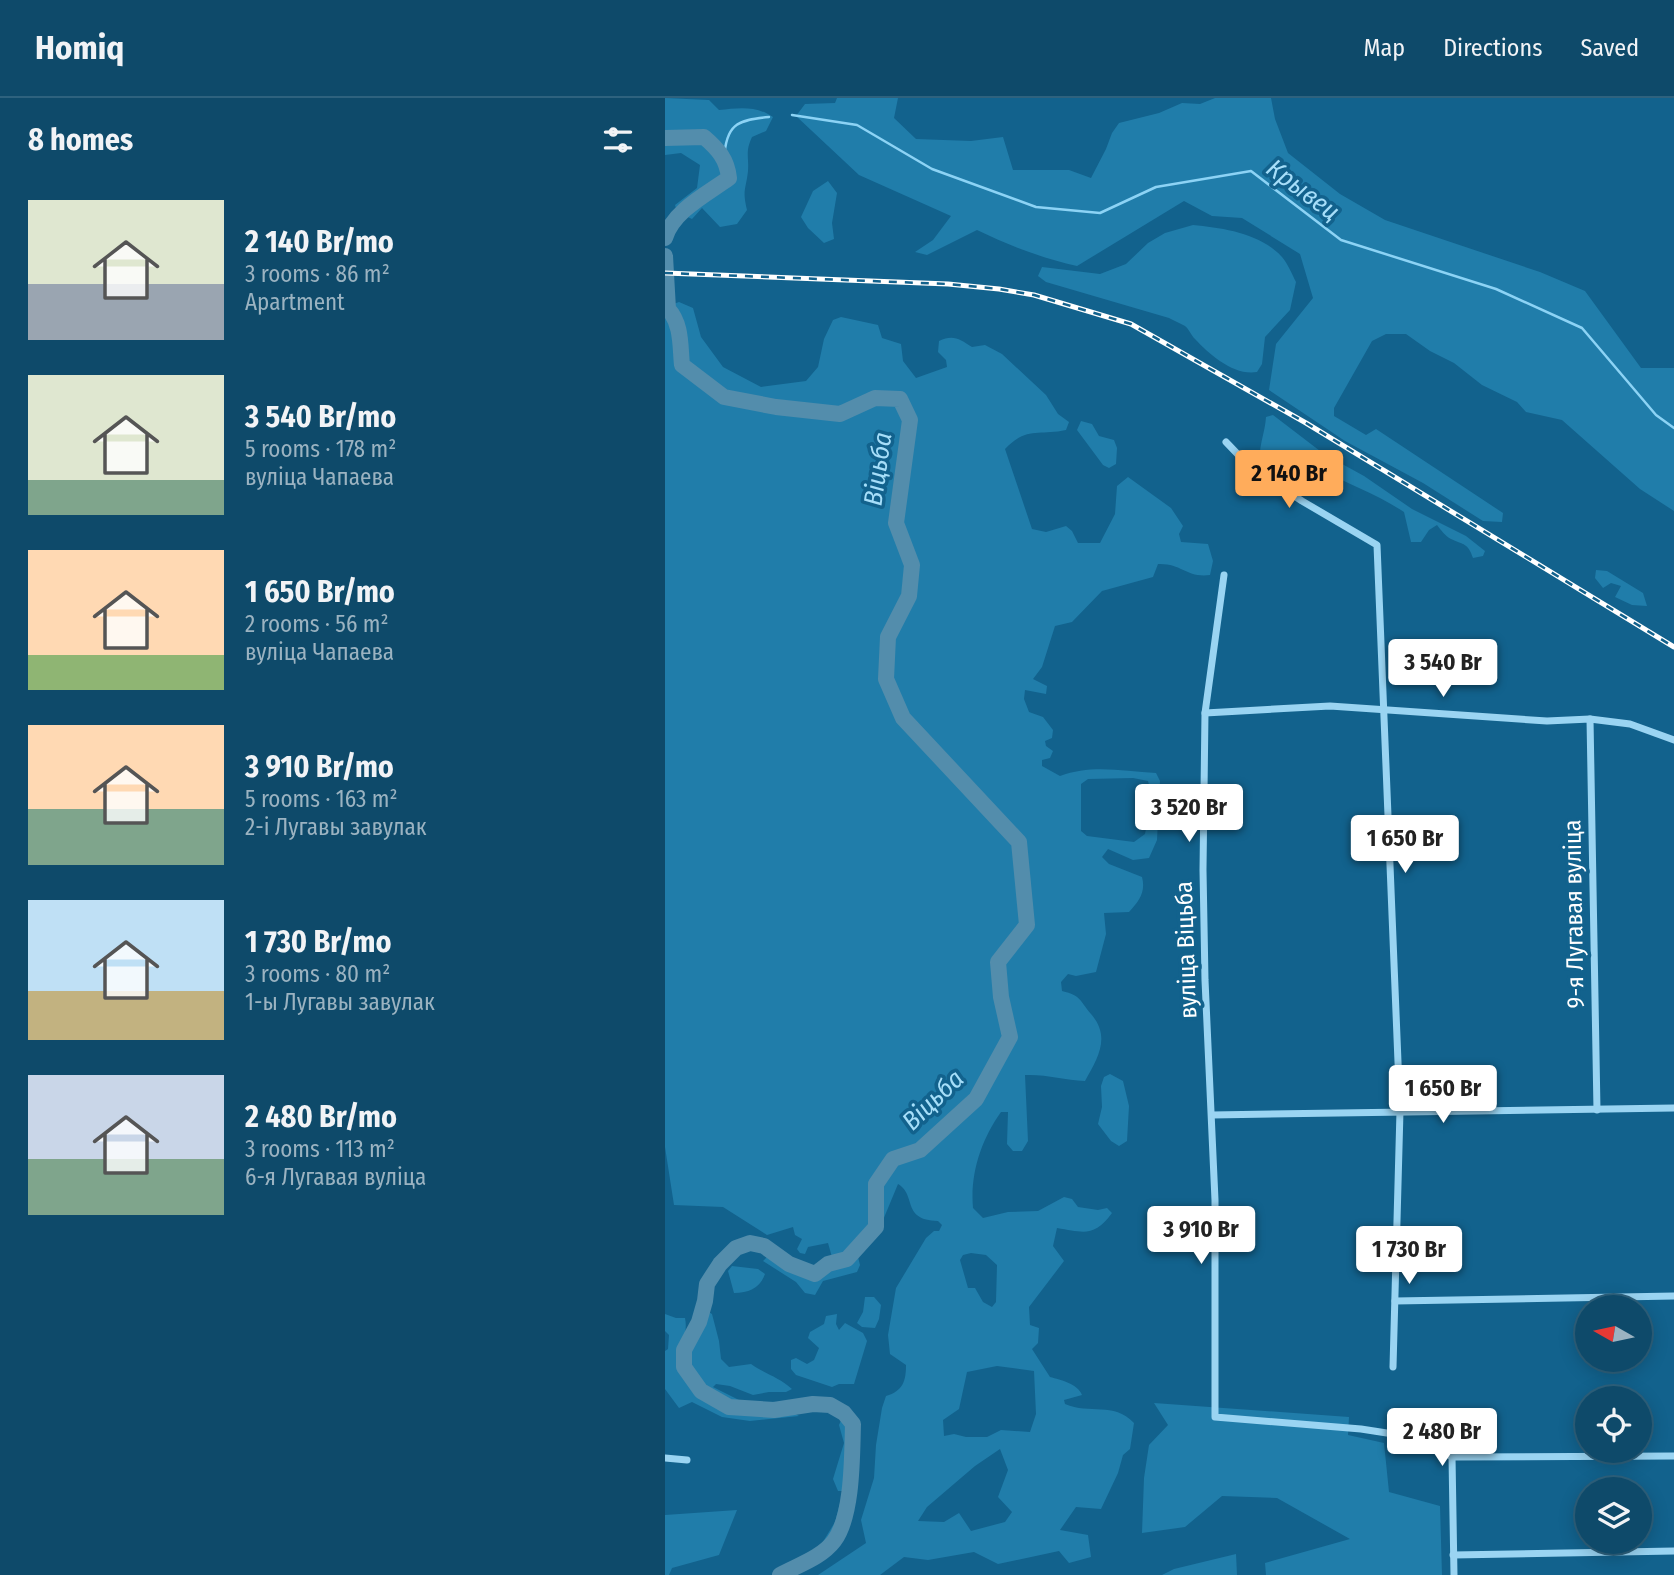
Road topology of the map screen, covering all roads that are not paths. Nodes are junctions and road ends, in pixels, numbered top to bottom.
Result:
1 (1226, 442) dead end
2 (1224, 575) dead end
3 (1385, 709) junction
4 (1205, 713) junction
5 (1590, 719) junction
6 (1674, 740) edge
7 (1674, 1108) edge
8 (1597, 1110) junction
9 (1400, 1111) junction
10 (1212, 1115) junction
11 (1674, 1296) edge
12 (1395, 1301) junction
13 (1393, 1367) dead end
14 (1674, 1456) edge
15 (1452, 1457) junction
16 (665, 1458) edge
17 (687, 1460) dead end
18 (1674, 1551) edge
19 (1453, 1555) junction
20 (1454, 1575) edge

1 - 3 street
2 - 4 street, вуліца Віцьба
3 - 4 street
3 - 5 street
3 - 9 street
4 - 10 street, вуліца Віцьба
5 - 6 street
5 - 8 street, 9-я Лугавая вуліца
7 - 8 street
8 - 9 street
9 - 10 street
9 - 12 street
10 - 15 street, вуліца Віцьба
11 - 12 street
12 - 13 street
14 - 15 street
15 - 19 street
16 - 17 street
18 - 19 street
19 - 20 street

